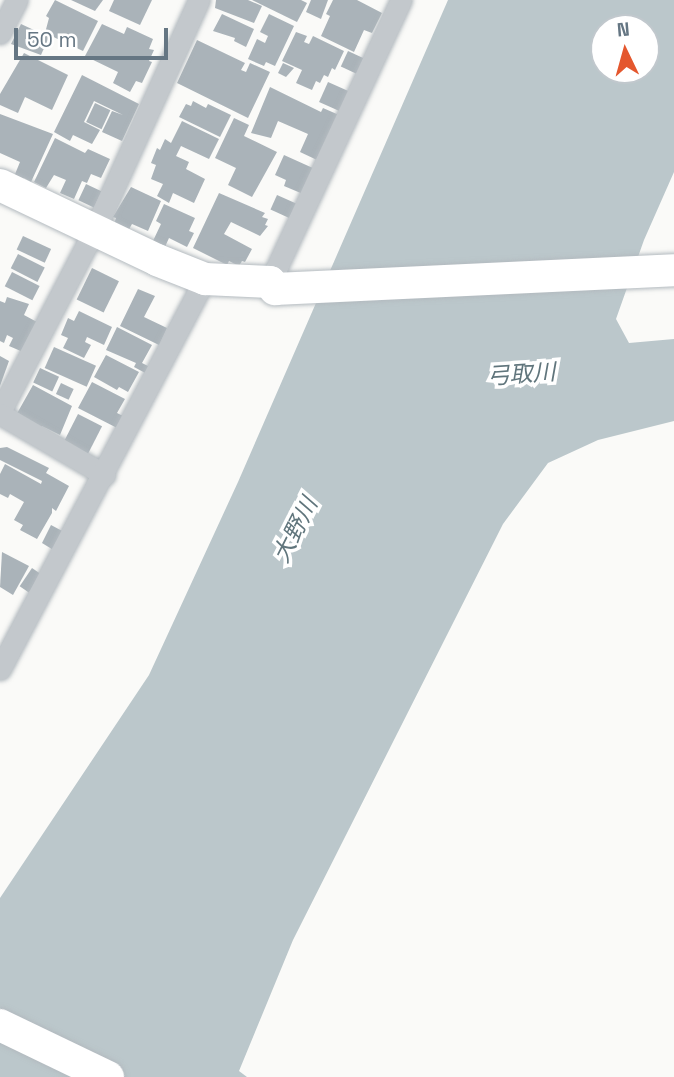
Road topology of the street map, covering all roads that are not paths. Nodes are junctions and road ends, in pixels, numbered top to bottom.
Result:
1 (17, 0) edge
2 (199, 0) edge
3 (401, 0) edge
4 (0, 33) edge
5 (0, 185) edge
6 (95, 229) junction
7 (674, 270) edge
8 (205, 279) junction
9 (272, 286) junction
10 (0, 413) edge
11 (104, 475) junction
12 (0, 669) edge
13 (0, 1025) edge
14 (108, 1077) edge

1 - 4 street
2 - 6 street
3 - 9 street
5 - 6 street
6 - 8 street
6 - 10 street
7 - 9 street
8 - 9 street
8 - 11 street
10 - 11 street
11 - 12 street
13 - 14 street

